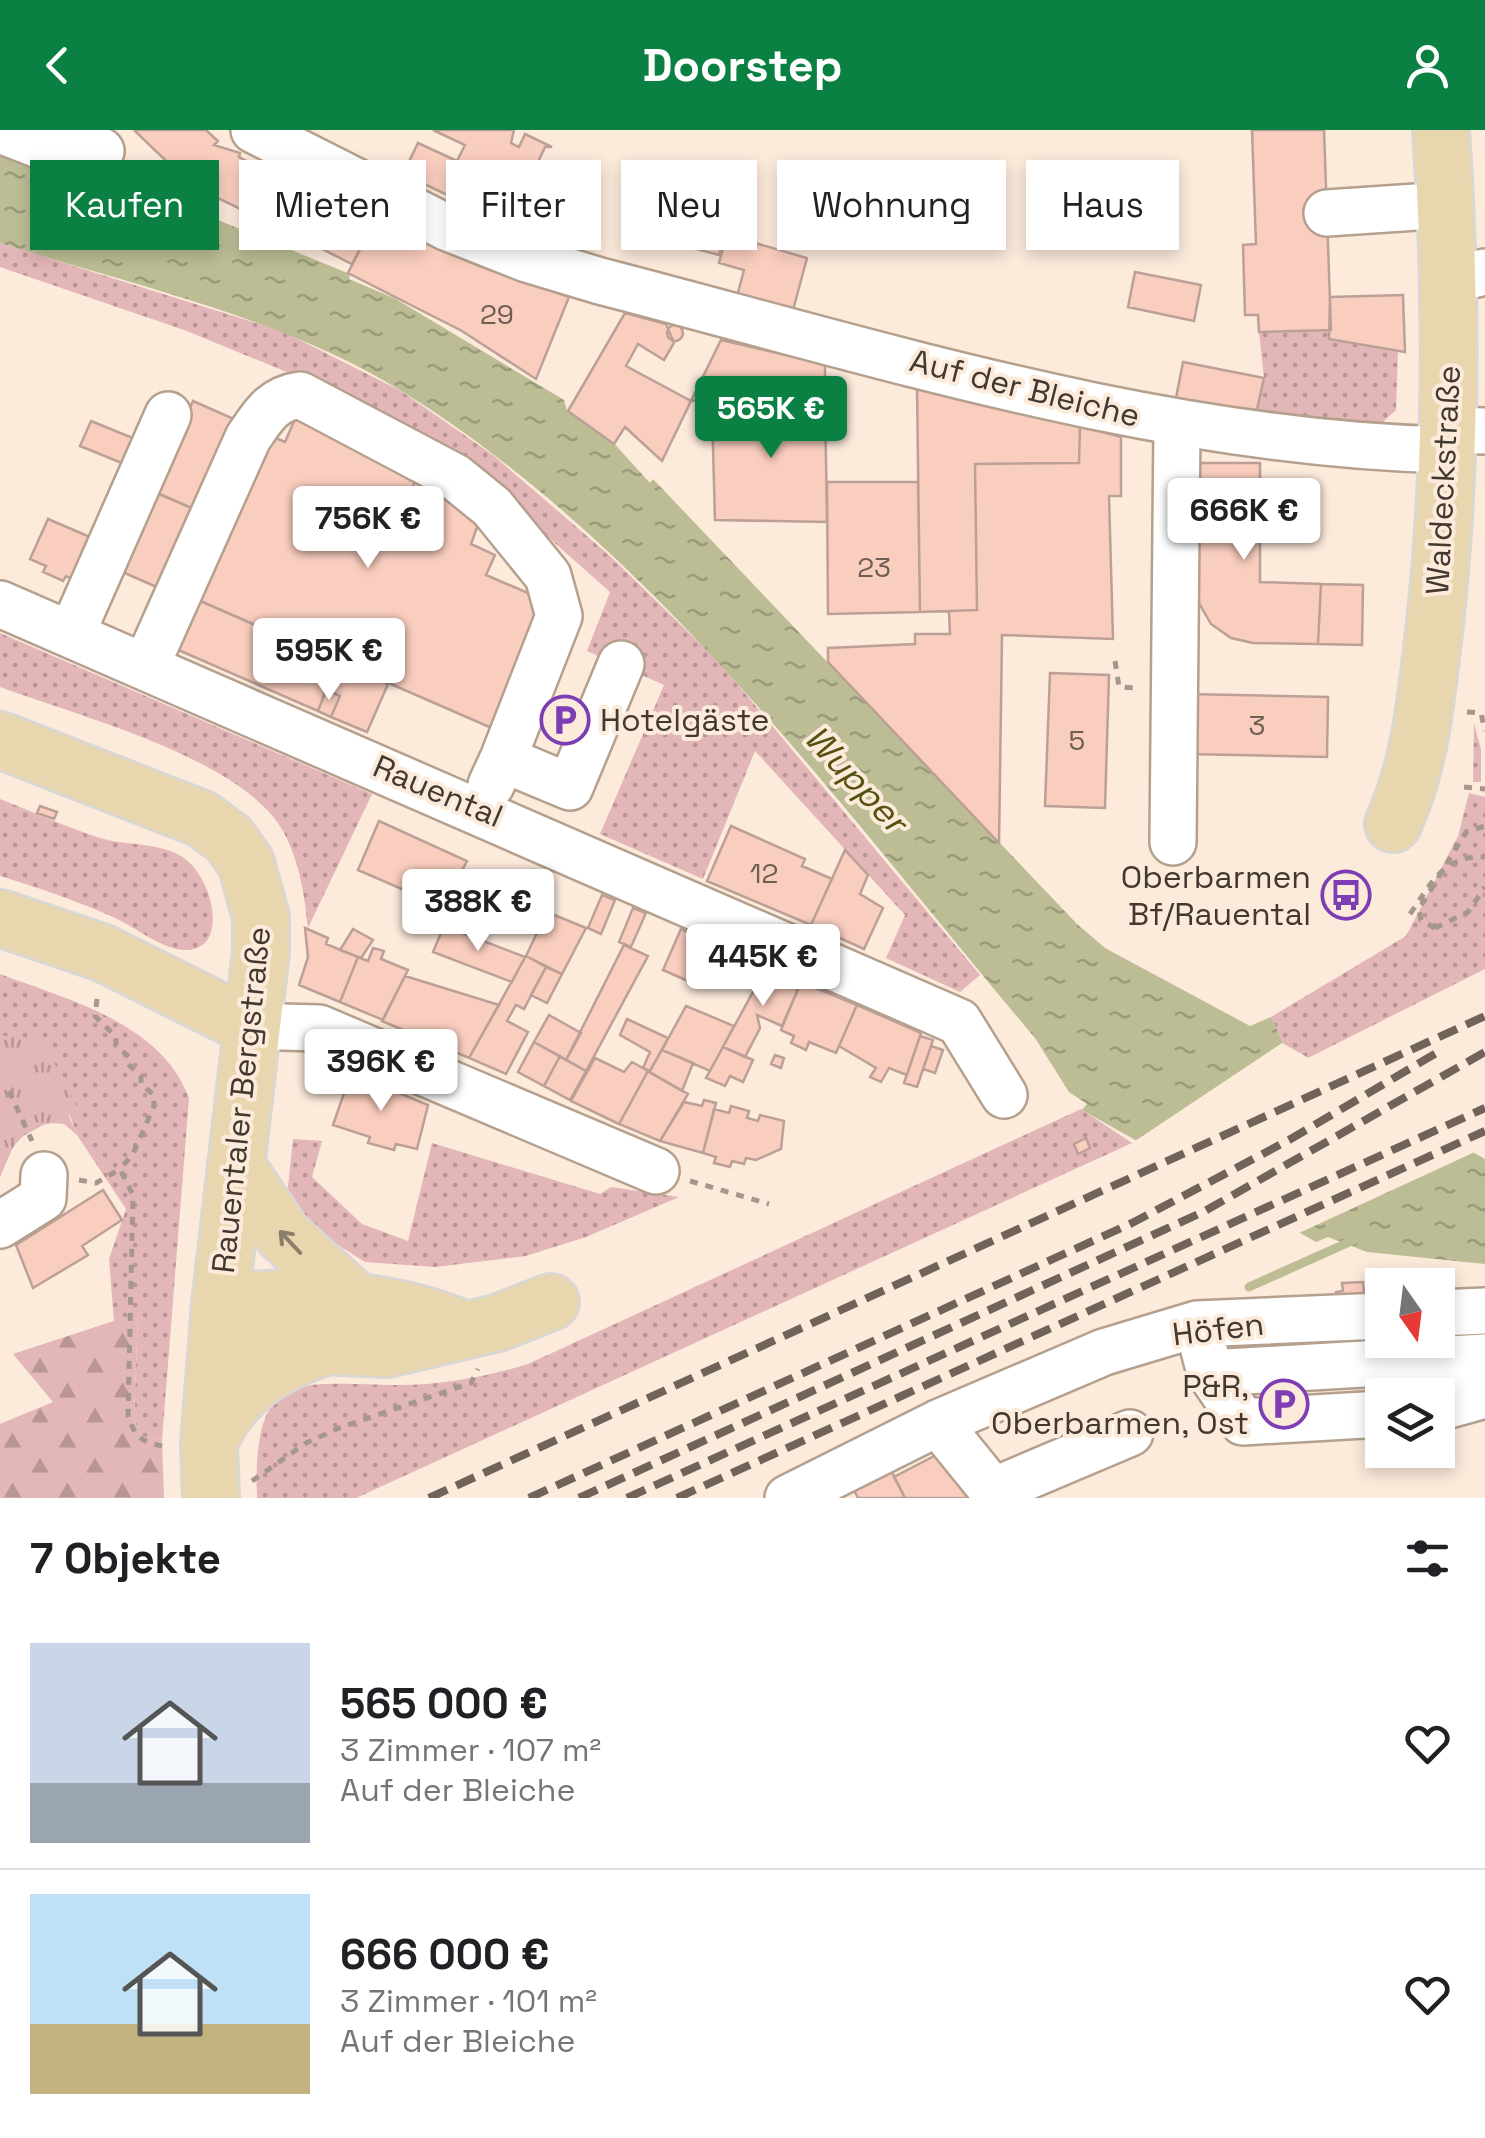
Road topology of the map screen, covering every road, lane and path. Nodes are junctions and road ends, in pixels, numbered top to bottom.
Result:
1 (0, 130) edge
2 (254, 130) edge
3 (1441, 130) edge
4 (101, 151) dead end
5 (1446, 205) junction
6 (1327, 213) dead end
7 (1468, 276) edge
8 (168, 414) dead end
9 (1177, 425) junction
10 (1460, 437) edge
11 (0, 604) edge
12 (72, 633) junction
13 (1115, 660) dead end
14 (621, 664) dead end
15 (146, 666) junction
16 (1139, 688) dead end
17 (1480, 713) dead end
18 (1485, 731) edge
19 (0, 740) edge
20 (503, 760) junction
21 (1464, 787) dead end
22 (1485, 789) edge
23 (480, 809) junction
24 (1393, 824) dead end
25 (1485, 826) edge
26 (1173, 842) dead end
27 (1485, 857) edge
28 (1485, 887) edge
29 (1410, 914) dead end
30 (0, 918) edge
31 (103, 1025) dead end
32 (249, 1026) junction
33 (9, 1090) dead end
34 (1004, 1095) dead end
35 (236, 1165) junction
36 (120, 1169) junction
37 (656, 1171) joint
38 (44, 1175) junction
39 (768, 1204) dead end
40 (0, 1225) edge
41 (551, 1302) dead end
42 (360, 1306) junction
43 (220, 1311) junction
44 (1485, 1311) edge
45 (1455, 1313) edge
46 (1365, 1317) edge
47 (1198, 1324) junction
48 (470, 1328) junction
49 (322, 1348) junction
50 (1485, 1357) edge
51 (1210, 1373) junction
52 (1485, 1395) edge
53 (1455, 1403) edge
54 (1365, 1415) edge
55 (938, 1424) junction
56 (1130, 1433) dead end
57 (134, 1435) dead end
58 (222, 1477) edge
59 (788, 1498) edge

1 - 4 street
2 - 9 street, Auf der Bleiche
3 - 5 main road, Waldeckstraße
5 - 6 street
5 - 7 main road, Waldeckstraße
7 - 10 main road, Waldeckstraße
8 - 12 street
9 - 10 street, Auf der Bleiche
9 - 26 street, Auf der Bleiche
10 - 24 main road, Waldeckstraße
11 - 12 street, Rauental
12 - 15 street, Rauental
13 - 16 path
14 - 20 street
15 - 20 street
15 - 23 street, Rauental
17 - 18 path
19 - 32 main road, Rauentaler Bergstraße
20 - 23 street
21 - 22 path
23 - 34 street, Rauental
25 - 28 path, bridge
27 - 29 path
30 - 32 main road
31 - 36 path
32 - 35 main road, Rauentaler Bergstraße
32 - 37 street
33 - 38 path
42 -> 35 main road
35 - 43 main road, Rauentaler Bergstraße
36 - 38 path
36 - 57 path
37 - 39 path
38 - 40 street
41 - 48 main road
42 - 43 main road
42 - 48 main road
43 - 49 main road
43 - 58 main road, Rauentaler Bergstraße
44 - 45 street
46 - 47 street, Höfen
47 - 51 street
47 - 55 street, Höfen
48 - 49 main road
48 - 58 path
49 - 58 main road
50 - 51 street
51 - 54 street
52 - 53 street
55 - 56 street
55 - 59 street, Höfen

